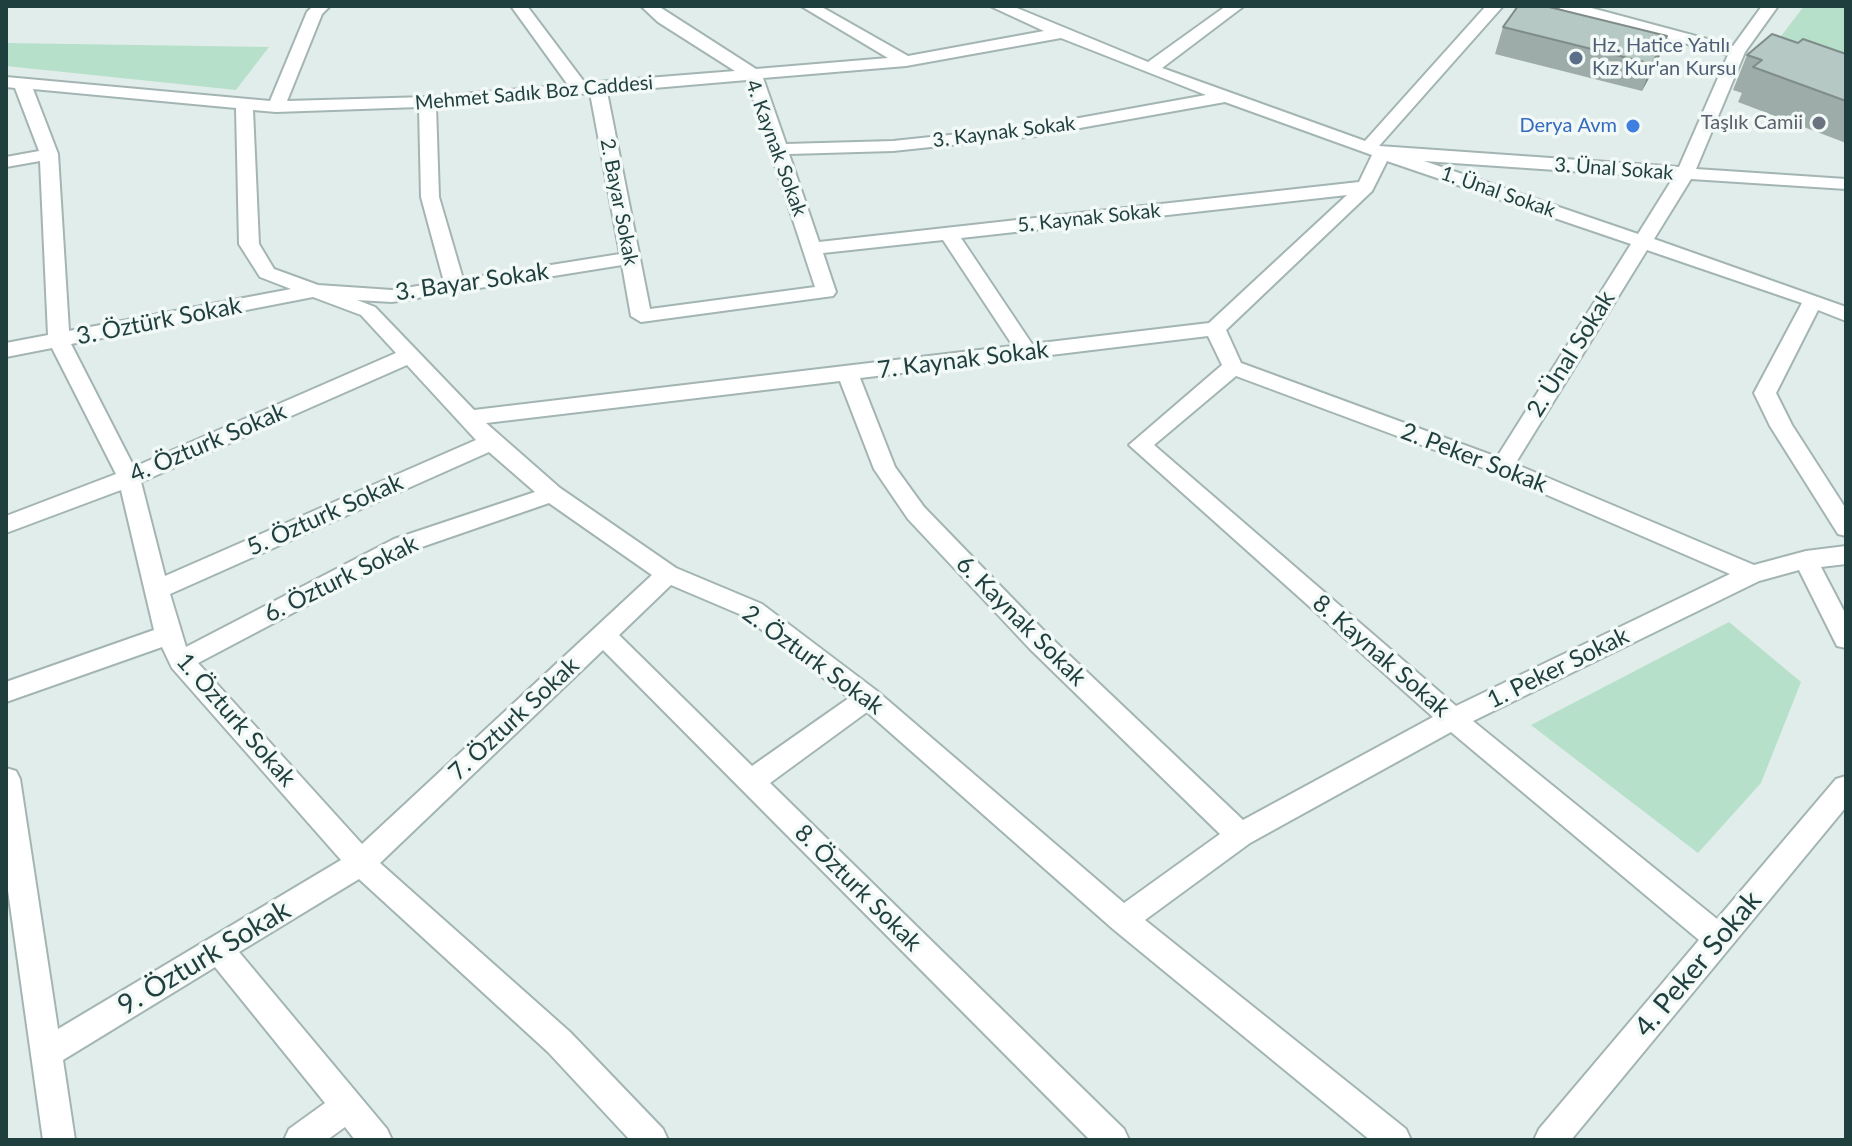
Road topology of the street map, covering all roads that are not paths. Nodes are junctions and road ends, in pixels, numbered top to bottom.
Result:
1 (322, 6) edge
2 (519, 6) edge
3 (649, 6) edge
4 (809, 6) edge
5 (998, 6) edge
6 (1236, 6) edge
7 (1495, 6) edge
8 (1566, 6) edge
9 (1770, 6) edge
10 (1060, 33) junction
11 (1737, 52) junction
12 (906, 61) junction
13 (1150, 69) junction
14 (754, 75) junction
15 (14, 82) edge
16 (589, 88) junction
17 (1227, 96) junction
18 (427, 102) junction
19 (244, 105) junction
20 (276, 107) junction
21 (780, 149) junction
22 (1375, 151) junction
23 (49, 154) junction
24 (6, 162) edge
25 (1685, 174) junction
26 (1846, 184) edge
27 (1366, 187) junction
28 (948, 233) junction
29 (1641, 241) junction
30 (811, 249) junction
31 (630, 258) junction
32 (455, 286) junction
33 (313, 291) junction
34 (1813, 300) junction
35 (1846, 315) edge
36 (641, 316) joint
37 (1215, 329) junction
38 (59, 340) junction
39 (6, 350) edge
40 (1027, 352) junction
41 (408, 356) junction
42 (1233, 367) junction
43 (848, 375) junction
44 (468, 418) junction
45 (491, 442) junction
46 (1502, 467) junction
47 (129, 478) junction
48 (552, 494) junction
49 (6, 525) edge
50 (1846, 528) edge
51 (1846, 555) edge
52 (1806, 560) junction
53 (668, 574) junction
54 (1752, 574) junction
55 (158, 589) junction
56 (168, 635) junction
57 (603, 635) junction
58 (1846, 639) edge
59 (181, 661) junction
60 (6, 692) edge
61 (868, 698) junction
62 (1453, 719) junction
63 (6, 779) edge
64 (750, 782) junction
65 (1846, 787) edge
66 (1240, 835) junction
67 (361, 863) junction
68 (1123, 920) junction
69 (1719, 939) junction
70 (218, 949) junction
71 (46, 1053) junction
72 (348, 1106) junction
73 (59, 1140) edge
74 (300, 1140) edge
75 (376, 1140) edge
76 (652, 1140) edge
77 (1113, 1140) edge
78 (1395, 1140) edge
79 (1550, 1140) edge

1 - 20 street
2 - 16 street
3 - 14 street, 4. Kaynak Sokak
4 - 12 street
5 - 10 street, 1. Ünal Sokak
6 - 13 street
7 - 22 street
8 - 11 street
9 - 11 street, 2. Ünal Sokak
10 - 12 street, Mehmet Sadık Boz Caddesi
10 - 13 street, 1. Ünal Sokak
11 - 25 street, 2. Ünal Sokak
12 - 14 street, Mehmet Sadık Boz Caddesi
13 - 17 street, 1. Ünal Sokak
14 - 16 street, Mehmet Sadık Boz Caddesi
14 - 21 street, 4. Kaynak Sokak
15 - 19 street, Mehmet Sadık Boz Caddesi
15 - 23 street, 1. Özturk Sokak
16 - 18 street, Mehmet Sadık Boz Caddesi
16 - 31 street, 2. Bayar Sokak
17 - 21 street, 3. Kaynak Sokak
17 - 22 street, 1. Ünal Sokak
18 - 20 street, Mehmet Sadık Boz Caddesi
18 - 32 street
19 - 20 street, Mehmet Sadık Boz Caddesi
19 - 33 street, 2. Özturk Sokak
21 - 30 street, 4. Kaynak Sokak
22 - 25 street, 3. Ünal Sokak
22 - 27 street
22 - 29 street, 1. Ünal Sokak
23 - 24 street
23 - 38 street, 1. Özturk Sokak
25 - 26 street, 3. Ünal Sokak
25 - 29 street, 2. Ünal Sokak
27 - 28 street, 5. Kaynak Sokak
27 - 37 street
28 - 30 street, 5. Kaynak Sokak
28 - 40 street
29 - 34 street, 1. Ünal Sokak
29 - 46 street, 2. Ünal Sokak
30 - 36 street, 4. Kaynak Sokak
31 - 32 street, 3. Bayar Sokak
31 - 36 street, 2. Bayar Sokak
32 - 33 street, 3. Bayar Sokak
33 - 38 street, 3. Öztürk Sokak
33 - 41 street, 2. Özturk Sokak
34 - 35 street, 1. Ünal Sokak
34 - 50 street
37 - 40 street, 7. Kaynak Sokak
37 - 42 street
38 - 39 street, 3. Öztürk Sokak
38 - 47 street, 1. Özturk Sokak
40 - 43 street, 7. Kaynak Sokak
41 - 44 street, 2. Özturk Sokak
41 - 47 street, 4. Özturk Sokak
42 - 46 street, 2. Peker Sokak
42 - 62 street, 8. Kaynak Sokak
43 - 44 street, 7. Kaynak Sokak
43 - 66 street, 6. Kaynak Sokak
44 - 45 street, 2. Özturk Sokak
45 - 48 street, 2. Özturk Sokak
45 - 55 street, 5. Özturk Sokak
46 - 54 street, 2. Peker Sokak
47 - 49 street, 4. Özturk Sokak
47 - 55 street, 1. Özturk Sokak
48 - 53 street, 2. Özturk Sokak
48 - 59 street, 6. Özturk Sokak
51 - 52 street, 1. Peker Sokak
52 - 54 street, 1. Peker Sokak
52 - 58 street
53 - 57 street, 7. Özturk Sokak
53 - 61 street, 2. Özturk Sokak
54 - 62 street, 1. Peker Sokak
55 - 56 street, 1. Özturk Sokak
56 - 59 street, 1. Özturk Sokak
56 - 60 street
57 - 64 street, 8. Özturk Sokak
57 - 67 street, 7. Özturk Sokak
59 - 67 street, 1. Özturk Sokak
61 - 64 street
61 - 68 street, 2. Özturk Sokak
62 - 66 street, 1. Peker Sokak
62 - 69 street, 8. Kaynak Sokak
63 - 71 street
64 - 77 street, 8. Özturk Sokak
65 - 69 street, 4. Peker Sokak
66 - 68 street, 1. Peker Sokak
67 - 70 street, 9. Özturk Sokak
67 - 76 street, 1. Özturk Sokak
68 - 78 street, 2. Özturk Sokak
69 - 79 street, 4. Peker Sokak
70 - 71 street, 9. Özturk Sokak
70 - 72 street
71 - 73 street
72 - 74 street
72 - 75 street

